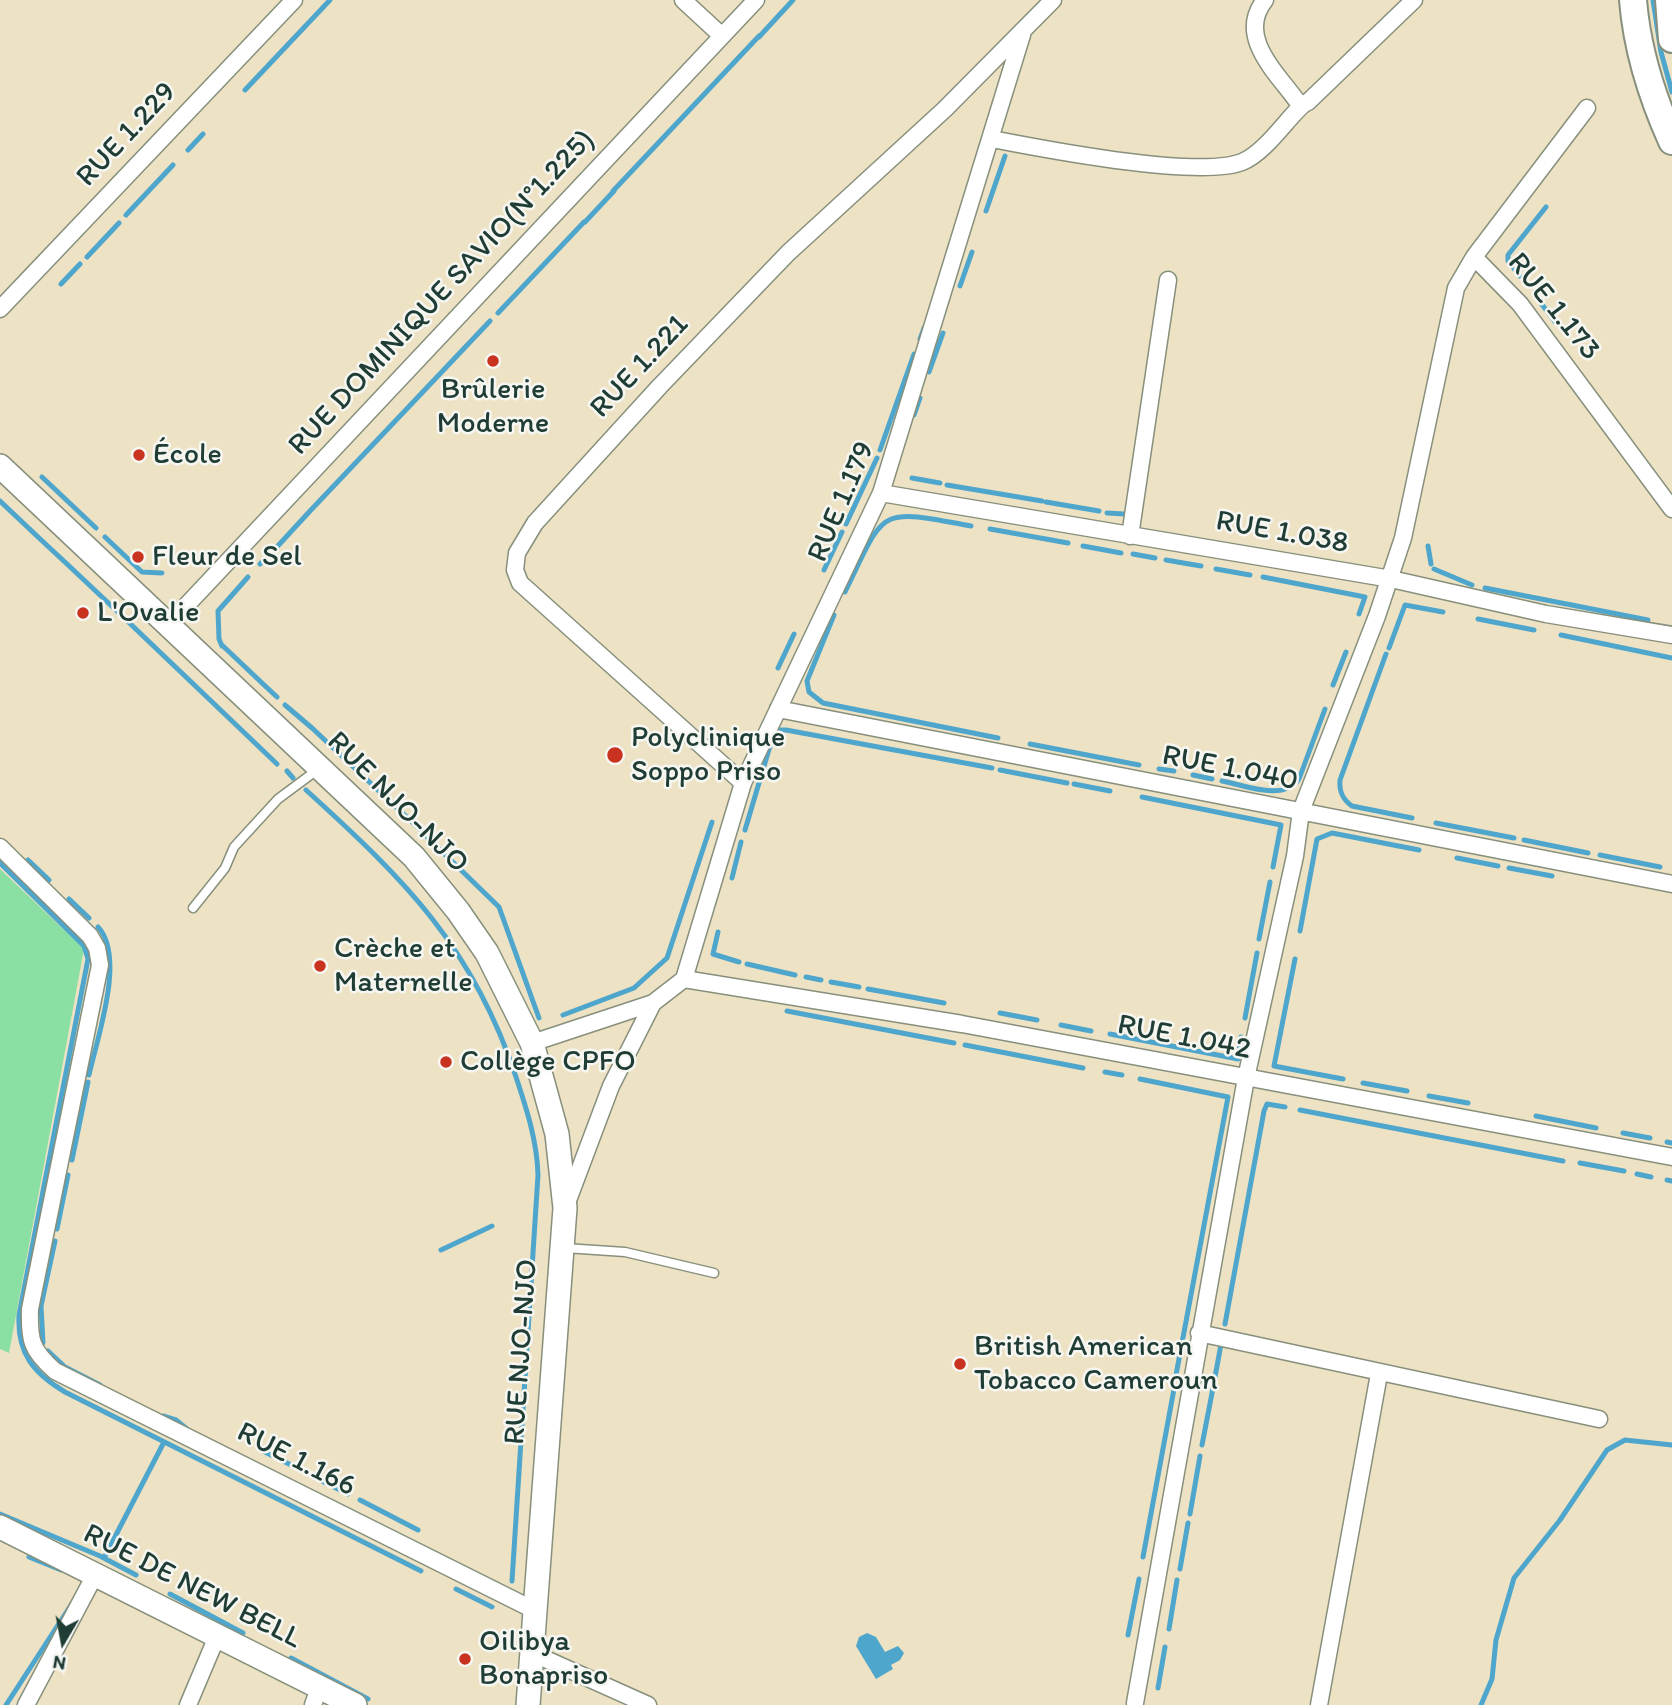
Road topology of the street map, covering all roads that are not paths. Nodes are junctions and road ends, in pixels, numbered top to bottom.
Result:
1 (294, 0) edge
2 (683, 0) edge
3 (756, 0) edge
4 (1052, 0) edge
5 (1265, 0) edge
6 (1414, 0) edge
7 (1633, 0) edge
8 (1669, 0) edge
9 (1022, 34) junction
10 (722, 36) junction
11 (1672, 39) edge
12 (1303, 104) junction
13 (1587, 108) dead end
14 (992, 139) junction
15 (1672, 141) edge
16 (1474, 257) junction
17 (1168, 280) dead end
18 (0, 309) edge
19 (0, 466) edge
20 (881, 493) junction
21 (1672, 509) edge
22 (1130, 536) junction
23 (1391, 579) junction
24 (168, 625) junction
25 (1672, 635) edge
26 (778, 709) junction
27 (320, 768) junction
28 (743, 783) junction
29 (1301, 811) junction
30 (0, 847) edge
31 (1672, 884) edge
32 (193, 908) dead end
33 (684, 979) junction
34 (653, 1003) junction
35 (532, 1043) junction
36 (1246, 1078) junction
37 (1672, 1157) edge
38 (565, 1208) junction
39 (562, 1248) junction
40 (714, 1273) dead end
41 (1199, 1333) junction
42 (1379, 1374) junction
43 (1600, 1419) dead end
44 (0, 1527) edge
45 (96, 1573) junction
46 (534, 1610) junction
47 (218, 1634) junction
48 (532, 1653) junction
49 (316, 1696) edge
50 (1135, 1703) edge
51 (26, 1705) edge
52 (188, 1705) edge
53 (355, 1705) edge
54 (528, 1705) edge
55 (648, 1705) edge
56 (1319, 1705) edge

1 - 18 street, RUE 1.229
2 - 10 street
3 - 10 street, RUE DOMINIQUE SAVIO(N°1.225)
4 - 9 street, RUE 1.221
5 - 12 street
6 - 12 street
7 - 15 highway
8 - 11 highway
9 - 14 street, RUE 1.179
9 - 28 street, RUE 1.221
10 - 24 street, RUE DOMINIQUE SAVIO(N°1.225)
12 - 14 street
13 - 16 street, RUE 1.173
14 - 20 street, RUE 1.179
16 - 21 street, RUE 1.173
16 - 23 street
17 - 22 street
19 - 24 main road, RUE NJO-NJO
20 - 22 street, RUE 1.038
20 - 26 street, RUE 1.179
22 - 23 street, RUE 1.038
23 - 25 street, RUE 1.038
23 - 29 street
24 - 27 main road, RUE NJO-NJO
26 - 28 street, RUE 1.179
26 - 29 street, RUE 1.040
27 - 32 lane
27 - 35 main road, RUE NJO-NJO
28 - 33 street, RUE 1.179
29 - 31 street, RUE 1.040
29 - 36 street
30 - 46 street, RUE 1.166
33 - 34 street
33 - 36 street, RUE 1.042
34 - 35 street
34 - 38 street
35 - 38 main road, RUE NJO-NJO
36 - 37 street, RUE 1.042
36 - 41 street
38 - 39 main road, RUE NJO-NJO
39 - 40 lane
39 - 46 main road, RUE NJO-NJO
41 - 42 street
41 - 50 street
42 - 43 street
42 - 56 street
44 - 45 main road, RUE DE NEW BELL
45 - 47 main road, RUE DE NEW BELL
45 - 51 street
46 - 48 main road, RUE NJO-NJO
47 - 49 main road, RUE DE NEW BELL
47 - 52 street
48 - 54 main road, RUE NJO-NJO
48 - 55 street
49 - 53 main road, RUE DE NEW BELL

